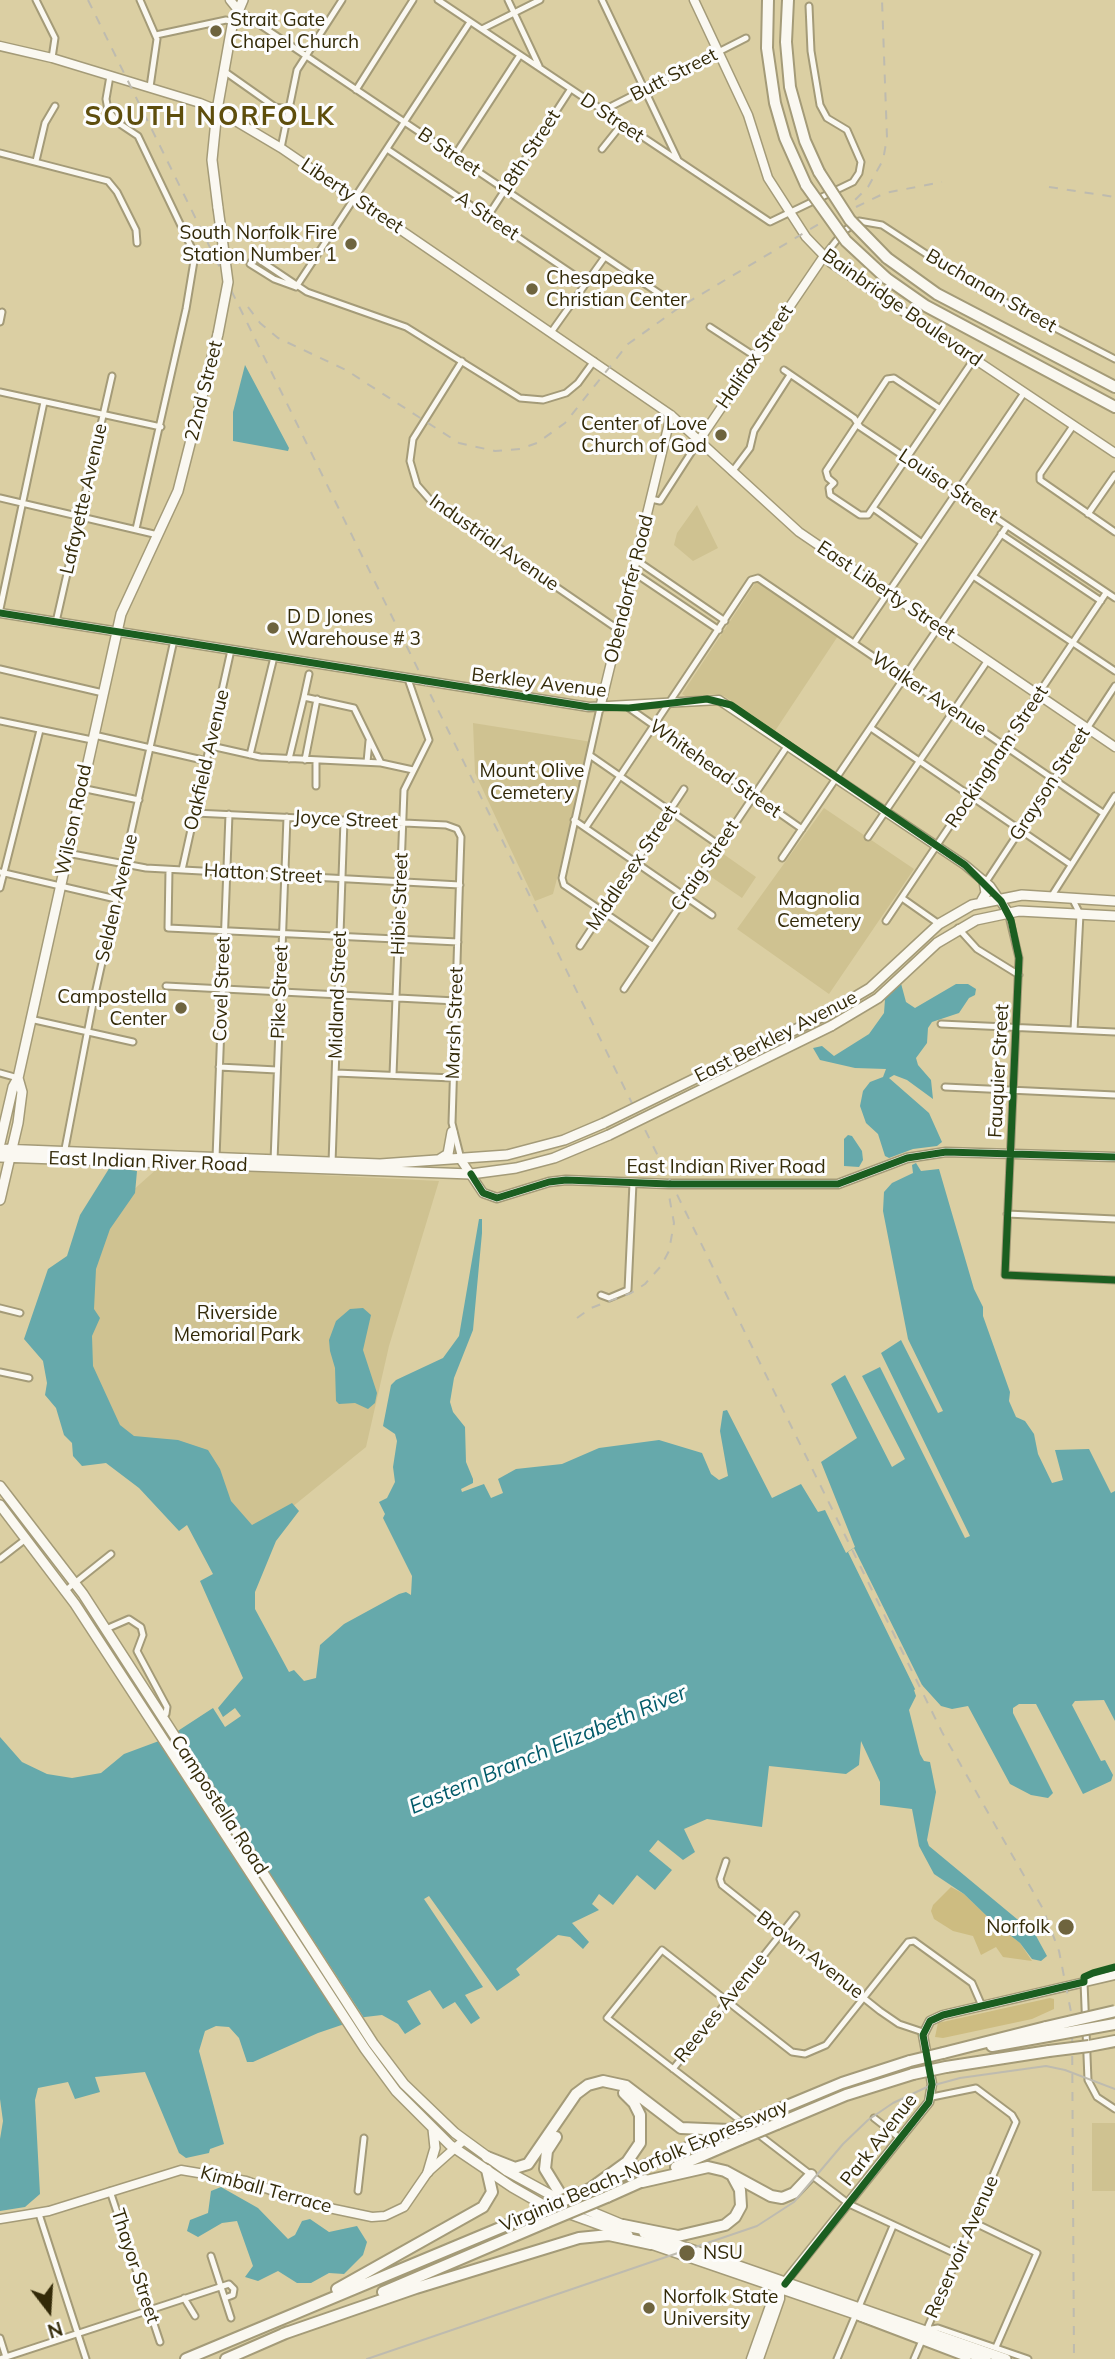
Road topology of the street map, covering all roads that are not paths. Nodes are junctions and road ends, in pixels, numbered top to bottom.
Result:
1 (36, 0) edge
2 (140, 0) edge
3 (229, 0) edge
4 (243, 0) edge
5 (342, 0) edge
6 (413, 0) edge
7 (438, 0) edge
8 (508, 0) edge
9 (540, 0) edge
10 (602, 0) edge
11 (694, 0) edge
12 (768, 0) edge
13 (788, 0) edge
14 (809, 6) dead end
15 (238, 10) junction
16 (515, 13) junction
17 (233, 22) junction
18 (470, 22) junction
19 (482, 29) junction
20 (156, 35) junction
21 (746, 38) dead end
22 (0, 47) edge
23 (720, 51) junction
24 (305, 55) junction
25 (520, 55) junction
26 (52, 58) junction
27 (540, 69) junction
28 (223, 71) junction
29 (110, 76) junction
30 (150, 87) junction
31 (645, 89) junction
32 (356, 90) junction
33 (570, 90) junction
34 (55, 106) dead end
35 (288, 109) junction
36 (217, 110) junction
37 (602, 111) junction
38 (403, 122) junction
39 (622, 124) junction
40 (281, 148) junction
41 (387, 149) junction
42 (602, 149) dead end
43 (0, 153) edge
44 (455, 155) junction
45 (36, 161) junction
46 (679, 163) junction
47 (504, 190) junction
48 (356, 199) junction
49 (789, 214) junction
50 (488, 216) junction
51 (869, 221) joint
52 (137, 243) dead end
53 (824, 256) junction
54 (604, 258) junction
55 (586, 283) junction
56 (296, 286) junction
57 (660, 294) dead end
58 (2, 312) dead end
59 (0, 322) edge
60 (710, 327) dead end
61 (552, 331) junction
62 (756, 356) junction
63 (974, 359) junction
64 (1115, 359) edge
65 (462, 361) junction
66 (594, 361) junction
67 (784, 370) dead end
68 (790, 375) junction
69 (111, 376) dead end
70 (1115, 384) edge
71 (0, 392) edge
72 (1024, 393) junction
73 (44, 402) junction
74 (1112, 406) edge
75 (939, 408) junction
76 (103, 415) junction
77 (671, 415) junction
78 (857, 423) junction
79 (1073, 426) junction
80 (160, 427) junction
81 (698, 442) junction
82 (1115, 453) edge
83 (906, 459) junction
84 (732, 472) junction
85 (1115, 475) edge
86 (956, 492) junction
87 (0, 498) edge
88 (651, 499) junction
89 (21, 503) junction
90 (873, 508) junction
91 (1088, 514) junction
92 (80, 516) junction
93 (1007, 526) junction
94 (136, 529) junction
95 (1115, 532) edge
96 (1001, 534) junction
97 (158, 535) junction
98 (922, 542) junction
99 (1055, 558) junction
100 (636, 560) junction
101 (143, 566) joint
102 (1049, 566) junction
103 (633, 572) junction
104 (973, 576) junction
105 (889, 593) junction
106 (1107, 593) junction
107 (1115, 598) edge
108 (1101, 601) junction
109 (0, 611) edge
110 (725, 621) junction
111 (56, 622) junction
112 (939, 627) junction
113 (619, 630) junction
114 (719, 630) junction
115 (116, 631) junction
116 (174, 640) junction
117 (1073, 642) junction
118 (855, 643) junction
119 (231, 650) junction
120 (274, 657) junction
121 (989, 660) junction
122 (0, 669) edge
123 (1115, 671) edge
124 (309, 674) dead end
125 (905, 677) junction
126 (408, 679) junction
127 (1115, 686) edge
128 (103, 693) junction
129 (1038, 694) junction
130 (304, 697) junction
131 (317, 699) junction
132 (669, 703) junction
133 (600, 708) junction
134 (629, 708) junction
135 (954, 711) junction
136 (0, 721) edge
137 (653, 727) junction
138 (871, 728) junction
139 (1087, 728) junction
140 (40, 730) junction
141 (93, 737) junction
142 (369, 741) junction
143 (788, 745) junction
144 (1004, 745) junction
145 (211, 746) junction
146 (1115, 747) edge
147 (151, 748) junction
148 (250, 755) junction
149 (591, 756) junction
150 (289, 759) junction
151 (305, 760) junction
152 (207, 761) junction
153 (316, 761) junction
154 (367, 762) junction
155 (921, 762) junction
156 (381, 763) junction
157 (413, 770) junction
158 (620, 778) junction
159 (837, 778) junction
160 (1054, 779) junction
161 (316, 786) dead end
162 (81, 788) junction
163 (684, 789) dead end
164 (753, 795) junction
165 (1115, 796) edge
166 (971, 797) junction
167 (139, 800) junction
168 (669, 811) junction
169 (887, 812) junction
170 (195, 813) junction
171 (1103, 813) junction
172 (229, 814) junction
173 (287, 817) junction
174 (344, 820) junction
175 (574, 820) junction
176 (403, 823) junction
177 (586, 827) junction
178 (802, 829) junction
179 (1020, 830) junction
180 (869, 837) dead end
181 (719, 845) junction
182 (937, 846) junction
183 (67, 853) junction
184 (782, 858) dead end
185 (636, 861) junction
186 (1070, 864) junction
187 (124, 865) junction
188 (460, 866) joint
189 (169, 870) junction
190 (182, 870) junction
191 (2, 873) edge
192 (226, 873) junction
193 (285, 876) junction
194 (342, 878) junction
195 (985, 881) junction
196 (401, 882) junction
197 (460, 885) junction
198 (60, 886) junction
199 (0, 888) edge
200 (686, 895) junction
201 (1051, 897) junction
202 (902, 898) junction
203 (999, 898) junction
204 (116, 899) junction
205 (1072, 899) junction
206 (1115, 901) edge
207 (981, 902) junction
208 (603, 912) junction
209 (1008, 912) junction
210 (1080, 914) junction
211 (712, 915) dead end
212 (1115, 916) edge
213 (886, 920) dead end
214 (939, 924) junction
215 (958, 928) junction
216 (224, 931) junction
217 (282, 934) junction
218 (340, 936) junction
219 (398, 939) junction
220 (458, 942) junction
221 (580, 946) dead end
222 (652, 946) junction
223 (1019, 975) junction
224 (166, 986) dead end
225 (222, 989) junction
226 (624, 989) dead end
227 (280, 992) junction
228 (338, 995) junction
229 (396, 998) junction
230 (456, 1001) junction
231 (29, 1019) junction
232 (941, 1024) dead end
233 (1016, 1028) junction
234 (1074, 1030) junction
235 (89, 1032) junction
236 (1115, 1032) edge
237 (133, 1042) dead end
238 (219, 1067) junction
239 (278, 1070) junction
240 (0, 1073) edge
241 (336, 1073) junction
242 (393, 1075) junction
243 (18, 1078) junction
244 (453, 1078) junction
245 (945, 1087) dead end
246 (1014, 1090) junction
247 (1115, 1095) edge
248 (452, 1132) junction
249 (0, 1143) edge
250 (0, 1149) edge
251 (1011, 1152) junction
252 (65, 1153) junction
253 (7, 1154) edge
254 (1115, 1157) edge
255 (440, 1159) junction
256 (461, 1160) junction
257 (215, 1161) junction
258 (274, 1163) junction
259 (332, 1166) junction
260 (471, 1174) junction
261 (633, 1183) junction
262 (0, 1200) edge
263 (1007, 1214) junction
264 (1115, 1219) edge
265 (1115, 1280) edge
266 (601, 1295) dead end
267 (0, 1307) edge
268 (20, 1313) dead end
269 (0, 1372) edge
270 (29, 1378) dead end
271 (0, 1486) edge
272 (0, 1505) edge
273 (27, 1538) junction
274 (111, 1554) dead end
275 (0, 1559) edge
276 (75, 1583) junction
277 (66, 1590) junction
278 (106, 1629) junction
279 (166, 1714) dead end
280 (726, 1861) dead end
281 (796, 1915) dead end
282 (782, 1933) junction
283 (1115, 1975) edge
284 (1084, 1982) junction
285 (864, 1998) junction
286 (727, 2001) junction
287 (982, 2006) junction
288 (1115, 2011) edge
289 (1115, 2024) edge
290 (923, 2032) junction
291 (1047, 2032) junction
292 (1115, 2043) edge
293 (673, 2068) junction
294 (932, 2097) junction
295 (1115, 2109) edge
296 (874, 2119) dead end
297 (433, 2129) junction
298 (729, 2130) junction
299 (364, 2138) dead end
300 (901, 2139) junction
301 (464, 2140) junction
302 (457, 2149) junction
303 (487, 2157) junction
304 (487, 2170) junction
305 (428, 2172) junction
306 (732, 2175) junction
307 (811, 2175) junction
308 (642, 2182) junction
309 (590, 2189) junction
310 (110, 2191) junction
311 (358, 2191) dead end
312 (564, 2200) junction
313 (849, 2204) junction
314 (39, 2214) junction
315 (0, 2219) edge
316 (973, 2222) junction
317 (622, 2225) junction
318 (893, 2226) junction
319 (651, 2244) junction
320 (958, 2255) junction
321 (211, 2256) dead end
322 (221, 2287) junction
323 (783, 2287) junction
324 (184, 2298) junction
325 (225, 2298) junction
326 (149, 2310) junction
327 (856, 2311) junction
328 (292, 2314) junction
329 (195, 2316) dead end
330 (231, 2318) dead end
331 (78, 2333) junction
332 (283, 2334) junction
333 (923, 2336) junction
334 (0, 2338) edge
335 (160, 2342) dead end
336 (996, 2347) junction
337 (3, 2358) edge
338 (86, 2359) edge
339 (186, 2359) edge
340 (226, 2359) edge
341 (751, 2359) edge
342 (759, 2359) edge
343 (837, 2359) edge
344 (914, 2359) edge
345 (968, 2359) edge
346 (986, 2359) edge
347 (1006, 2359) edge
348 (1028, 2359) edge

1 - 26 street
2 - 20 street
3 - 15 street
4 - 15 main road, 22nd Street
5 - 24 street
6 - 32 street
7 - 18 street, D Street
8 - 16 street
9 - 16 street
10 - 31 street
11 - 23 street, Bainbridge Boulevard
12 - 74 highway, bridge
13 - 70 highway, bridge
14 - 49 street
15 - 17 main road, 22nd Street
15 - 24 street, B Street
16 - 19 street
16 - 27 street
17 - 20 street
17 - 28 main road, 22nd Street
18 - 19 street, D Street
18 - 38 street
19 - 25 street, D Street
20 - 30 street
21 - 23 street, Butt Street
22 - 26 street, Liberty Street
23 - 31 street, Butt Street
23 - 49 street, Bainbridge Boulevard
24 - 32 street, B Street
24 - 35 street
25 - 27 street, D Street
25 - 44 street
26 - 29 street, Liberty Street
27 - 33 street, D Street
28 - 35 street
28 - 36 main road, 22nd Street
29 - 30 street, Liberty Street
29 - 80 street
30 - 36 street, Liberty Street
31 - 37 street, Butt Street
31 - 46 street
32 - 38 street, B Street
33 - 37 street, D Street
33 - 47 street, 18th Street
34 - 45 street
35 - 40 street
36 - 40 street, Liberty Street
36 - 97 main road, 22nd Street, bridge
37 - 39 street, D Street
38 - 41 street
38 - 44 street, B Street
39 - 42 street
39 - 46 street, D Street
40 - 48 street, Liberty Street
41 - 48 street
41 - 50 street, A Street
43 - 45 street
44 - 47 street, B Street
45 - 52 street
46 - 49 street, D Street
47 - 50 street, 18th Street
47 - 54 street, B Street
48 - 56 street
48 - 61 street, Liberty Street
49 - 53 street, Bainbridge Boulevard
50 - 55 street, A Street
51 - 53 street, Halifax Street
51 - 64 street, Buchanan Street
53 - 62 street, Halifax Street
53 - 63 street, Bainbridge Boulevard
54 - 55 street
54 - 57 street, B Street
55 - 61 street
56 - 56 street
56 - 65 street
58 - 59 street
60 - 62 street
61 - 66 street, Liberty Street
62 - 81 street, Halifax Street
63 - 72 street, Bainbridge Boulevard
63 - 75 street
65 - 66 street
65 - 113 street, Industrial Avenue
66 - 77 street, Liberty Street
67 - 68 street, Louisa Street
68 - 78 street, Louisa Street
68 - 84 street
69 - 76 street, Lafayette Avenue
71 - 73 street
72 - 79 street, Bainbridge Boulevard
72 - 86 street
73 - 76 street
73 - 89 street
75 - 78 street
75 - 83 street
76 - 80 street
76 - 92 street, Lafayette Avenue
77 - 81 street, East Liberty Street
77 - 88 street, Obendorfer Road
78 - 83 street, Louisa Street
78 - 90 street
79 - 82 street, Bainbridge Boulevard
79 - 91 street
80 - 94 street
81 - 84 street, East Liberty Street
81 - 88 street, Halifax Street
83 - 86 street, Louisa Street
83 - 90 street
84 - 105 street, East Liberty Street
85 - 91 street
86 - 93 street, Louisa Street
86 - 98 street
87 - 89 street
88 - 100 street, Obendorfer Road
89 - 92 street
89 - 109 street
90 - 98 street
91 - 95 street
92 - 94 street
92 - 111 street, Lafayette Avenue
93 - 96 street
93 - 99 street, Louisa Street
94 - 97 street
96 - 102 street, Louisa Street
96 - 104 street
97 - 101 main road, 22nd Street
98 - 105 street
99 - 102 street
99 - 106 street, Louisa Street
100 - 103 street, Obendorfer Road
100 - 110 street
101 - 115 main road, Wilson Road
102 - 108 street, Louisa Street
103 - 113 street, Obendorfer Road
103 - 114 street
104 - 112 street
104 - 117 street
105 - 112 street, East Liberty Street
105 - 118 street
106 - 107 street, Louisa Street
106 - 108 street, Rockingham Street
108 - 117 street, Rockingham Street
109 - 111 street, Berkley Avenue
110 - 114 street
110 - 118 street, Walker Avenue
111 - 115 street, Berkley Avenue
112 - 121 street, East Liberty Street
112 - 125 street
113 - 133 street, Obendorfer Road
114 - 132 street
115 - 116 street, Berkley Avenue
115 - 128 main road, Wilson Road
116 - 119 street, Berkley Avenue
116 - 147 street, Selden Avenue
117 - 123 street
117 - 129 street, Rockingham Street
118 - 125 street, Walker Avenue
119 - 120 street, Berkley Avenue
119 - 145 street, Oakfield Avenue
120 - 126 street, Berkley Avenue
120 - 148 street
121 - 129 street, East Liberty Street
121 - 135 street
122 - 128 street
124 - 130 street
125 - 135 street, Walker Avenue
125 - 138 street
126 - 133 street, Berkley Avenue
126 - 157 street, Hibie Street
127 - 139 street, Grayson Street
128 - 141 main road, Wilson Road
129 - 139 street, East Liberty Street
129 - 144 street, Rockingham Street
130 - 131 street
130 - 150 street
131 - 142 street
131 - 151 street
132 - 134 street, Berkley Avenue
132 - 137 street
132 - 143 street, Berkley Avenue
133 - 134 street, Berkley Avenue
133 - 149 street, Obendorfer Road
134 - 137 street, Whitehead Street
135 - 144 street, Walker Avenue
135 - 155 street
136 - 140 street
137 - 158 street
137 - 164 street, Whitehead Street
138 - 155 street
138 - 159 street
139 - 146 street, East Liberty Street
139 - 160 street, Grayson Street
140 - 141 street
140 - 191 street
141 - 147 street
141 - 162 main road, Wilson Road
142 - 154 street
142 - 156 street
143 - 159 street, Berkley Avenue
143 - 164 street, Craig Street
144 - 160 street, Walker Avenue
144 - 166 street, Rockingham Street
145 - 148 street
145 - 152 street, Oakfield Avenue
147 - 152 street
147 - 167 street, Selden Avenue
148 - 150 street
149 - 158 street
149 - 175 street, Obendorfer Road
150 - 151 street
151 - 153 street
152 - 170 street, Oakfield Avenue
153 - 154 street
153 - 161 street
154 - 156 street
155 - 166 street
155 - 169 street
156 - 157 street
157 - 176 street, Hibie Street
158 - 168 street
158 - 177 street
159 - 169 street, Berkley Avenue
159 - 178 street
160 - 171 street, Walker Avenue
160 - 179 street, Grayson Street
162 - 167 street
162 - 183 main road, Wilson Road
163 - 168 street, Middlesex Street
164 - 178 street, Whitehead Street
164 - 181 street, Craig Street
165 - 171 street
166 - 179 street
166 - 182 street, Rockingham Street
167 - 187 street, Selden Avenue
168 - 181 street
168 - 185 street, Middlesex Street
169 - 180 street
169 - 182 street, Berkley Avenue
170 - 172 street, Joyce Street
170 - 190 street, Oakfield Avenue
171 - 186 street
172 - 173 street, Joyce Street
172 - 192 street, Covel Street
173 - 174 street, Joyce Street
173 - 193 street, Pike Street
174 - 176 street, Joyce Street
174 - 194 street, Midland Street
175 - 177 street
175 - 208 street, Obendorfer Road
176 - 188 street, Joyce Street
176 - 196 street, Hibie Street
177 - 185 street
178 - 184 street
179 - 186 street
179 - 195 street, Grayson Street
181 - 200 street, Craig Street
182 - 195 street, Berkley Avenue
182 - 202 street, Rockingham Street
183 - 187 street, Hatton Street
183 - 198 main road, Wilson Road
185 - 200 street
185 - 208 street, Middlesex Street
186 - 201 street
187 - 189 street, Hatton Street
187 - 204 street, Selden Avenue
188 - 197 street, Marsh Street
189 - 190 street, Hatton Street
189 - 216 street
190 - 192 street, Hatton Street
191 - 198 street
191 - 199 street
192 - 193 street, Hatton Street
192 - 216 street, Covel Street
193 - 194 street, Hatton Street
193 - 217 street, Pike Street
194 - 196 street, Hatton Street
194 - 218 street, Midland Street
195 - 203 street, Berkley Avenue
195 - 207 main road
196 - 197 street, Hatton Street
196 - 219 street, Hibie Street
197 - 220 street, Marsh Street
198 - 204 street
198 - 231 main road, Wilson Road
200 - 211 street
200 - 222 street, Craig Street
201 - 203 main road, East Berkley Avenue
201 - 205 main road, East Berkley Avenue
202 - 213 street, Rockingham Street
202 - 214 street
203 - 207 main road, East Berkley Avenue
203 - 209 street, Berkley Avenue
204 - 235 street, Selden Avenue
205 - 206 main road, East Berkley Avenue
205 - 210 street
207 - 214 main road, East Berkley Avenue
208 - 221 street, Middlesex Street
208 - 222 street
209 - 210 main road, East Berkley Avenue
209 - 215 main road, East Berkley Avenue
209 - 223 street, Fauquier Street
210 - 212 main road, East Berkley Avenue
210 - 234 street
214 - 256 main road, East Berkley Avenue, bridge
215 - 223 street
215 - 260 main road, East Berkley Avenue, bridge
216 - 217 street
216 - 225 street, Covel Street
217 - 218 street
217 - 227 street, Pike Street
218 - 219 street
218 - 228 street, Midland Street
219 - 220 street
219 - 229 street, Hibie Street
220 - 230 street, Marsh Street
222 - 226 street, Craig Street
223 - 233 street, Fauquier Street
224 - 225 street
225 - 227 street
225 - 238 street, Covel Street
227 - 228 street
227 - 239 street, Pike Street
228 - 229 street
228 - 241 street, Midland Street
229 - 230 street
229 - 242 street, Hibie Street
230 - 244 street, Marsh Street
231 - 235 street
231 - 243 main road, Wilson Road
232 - 233 street
233 - 234 street
233 - 246 street, Fauquier Street
234 - 236 street
235 - 237 street
235 - 252 street, Selden Avenue
238 - 239 street
238 - 257 street, Covel Street
239 - 258 street, Pike Street
240 - 243 street
241 - 242 street
241 - 259 street, Midland Street
242 - 244 street
243 - 249 main road, Wilson Road
243 - 253 main road, Wilson Road
244 - 248 street, Marsh Street
245 - 246 street
246 - 247 street
246 - 251 street, Fauquier Street
248 - 255 main road
248 - 256 street, Marsh Street
250 - 253 main road, East Indian River Road
251 - 254 street, East Indian River Road
251 - 261 street, East Indian River Road
251 - 263 street, Fauquier Street
252 - 253 main road, East Indian River Road
252 - 257 main road, East Indian River Road
253 - 262 main road, Wilson Road
255 - 256 main road, East Indian River Road
255 - 259 main road, East Indian River Road
256 - 260 street, Marsh Street
257 - 258 main road, East Indian River Road
258 - 259 main road, East Indian River Road
259 - 260 main road, East Indian River Road
260 - 261 street, East Indian River Road
261 - 266 street
263 - 264 street
263 - 265 street, Fauquier Street
267 - 268 street
269 - 270 street
271 - 276 main road, Campostella Road
272 - 273 main road, Campostella Road
273 - 275 street
273 - 277 main road, Campostella Road
274 - 276 street
276 - 277 street
276 - 278 main road, Campostella Road
277 - 297 main road, Campostella Road
278 - 279 street
278 - 301 main road, Campostella Road
280 - 282 street, Brown Avenue
281 - 282 street, Reeves Avenue
282 - 285 street, Brown Avenue
282 - 286 street, Reeves Avenue
283 - 284 street
284 - 287 street
284 - 295 street
285 - 286 street
285 - 287 street
285 - 290 street, Brown Avenue
286 - 293 street, Reeves Avenue
286 - 293 street
287 - 290 street
288 - 291 highway, Virginia Beach-Norfolk Expressway, bridge
289 - 291 highway, bridge
290 - 294 street, Park Avenue
291 - 298 highway, Virginia Beach-Norfolk Expressway, bridge
292 - 308 highway, Virginia Beach-Norfolk Expressway, bridge
293 - 307 street
294 - 300 street, Park Avenue
294 - 316 street, Reservoir Avenue
296 - 300 street
297 - 302 main road, Campostella Road
297 - 305 main road
298 - 303 highway
298 - 309 highway, Virginia Beach-Norfolk Expressway
299 - 311 street
300 - 313 street, Park Avenue
301 - 302 street, Kimball Terrace
301 - 303 main road, Campostella Road
302 - 304 main road, Campostella Road
302 - 305 street, Kimball Terrace
303 - 312 main road, Campostella Road
304 - 319 main road, Campostella Road
304 - 328 highway
305 - 310 street, Kimball Terrace
306 - 307 highway
306 - 308 highway
306 - 317 highway
307 - 313 street
308 - 332 highway, Virginia Beach-Norfolk Expressway, bridge
309 - 312 highway
309 - 328 highway, Virginia Beach-Norfolk Expressway, bridge
310 - 314 street, Kimball Terrace
310 - 326 street, Thayor Street
312 - 317 main road, Campostella Road
313 - 318 street
313 - 323 street, Park Avenue
314 - 315 street, Kimball Terrace
314 - 331 street
316 - 320 street, Reservoir Avenue
316 - 336 street
317 - 323 main road, Campostella Road
318 - 320 street
318 - 327 street
319 - 323 main road, Campostella Road
319 - 332 highway
320 - 333 street, Reservoir Avenue
321 - 322 street
322 - 324 street
322 - 325 street
322 - 325 street
323 - 327 main road
323 - 341 street, Park Avenue
323 - 342 street, Park Avenue
324 - 326 street
324 - 329 street
325 - 330 street
326 - 331 street
326 - 335 street, Thayor Street
327 - 333 main road
327 - 343 street
328 - 339 highway, Virginia Beach-Norfolk Expressway
331 - 337 street
331 - 338 street
332 - 340 highway, Virginia Beach-Norfolk Expressway
333 - 336 street
333 - 344 street, Reservoir Avenue
333 - 345 street
333 - 346 main road
333 - 347 main road
334 - 337 street
336 - 348 street

